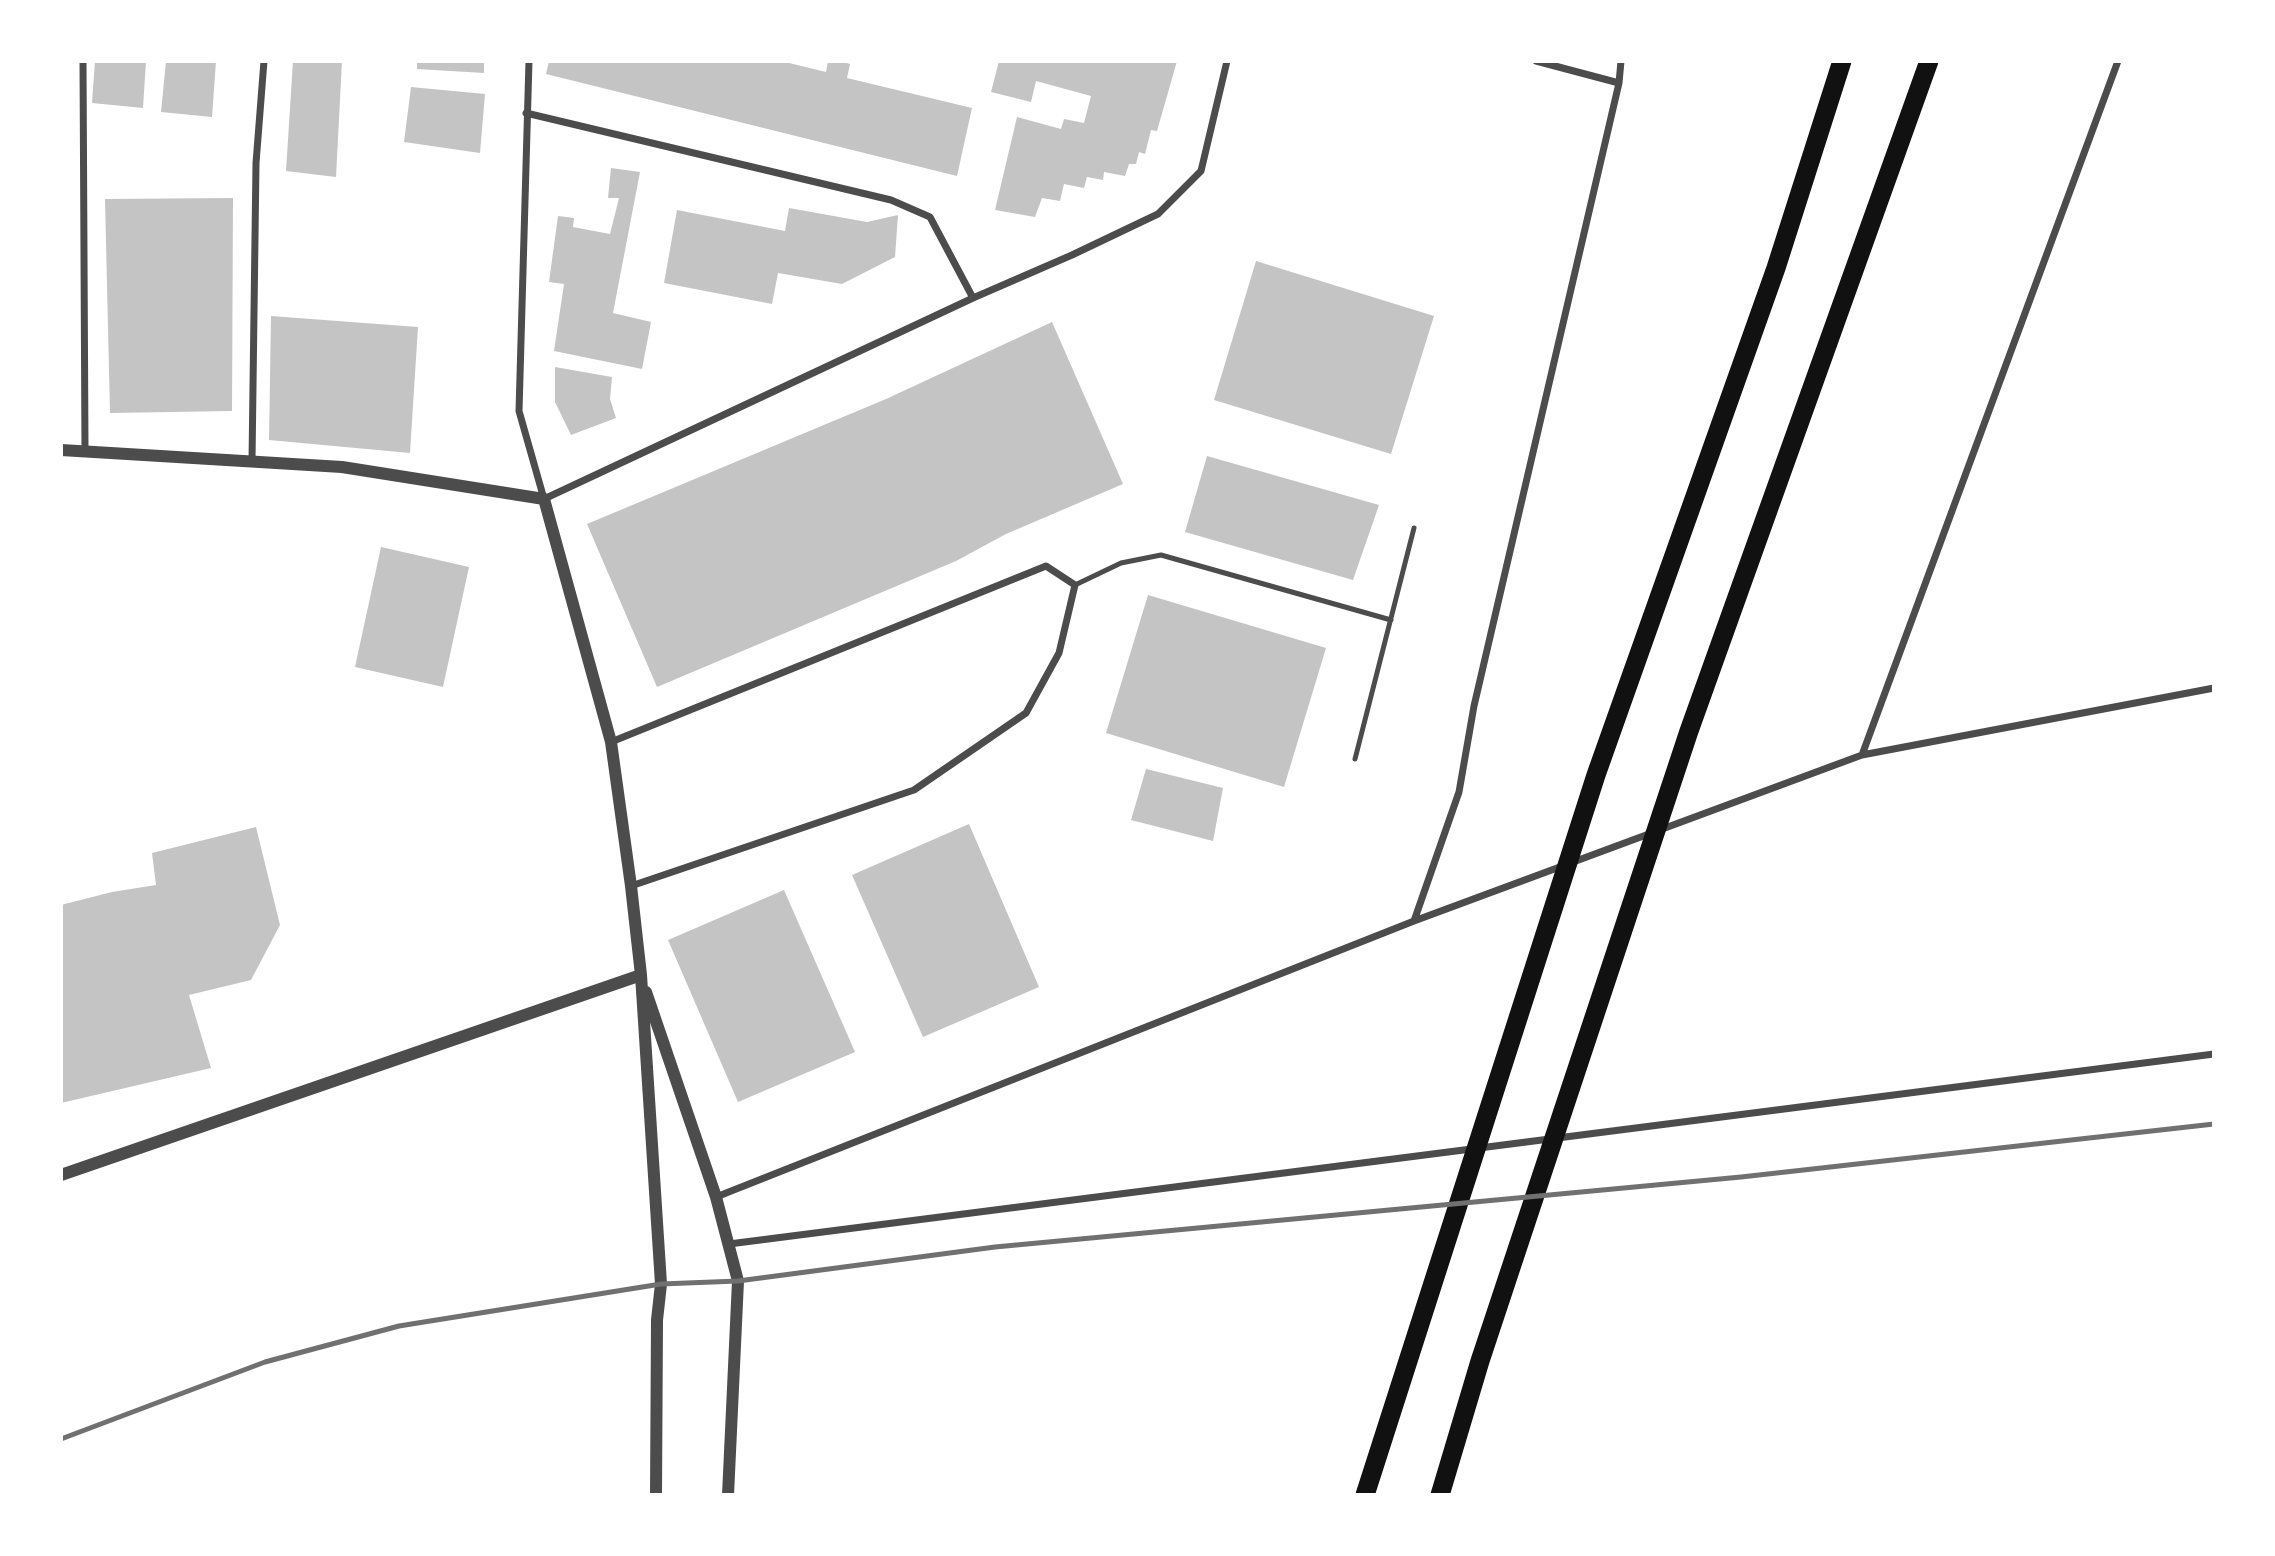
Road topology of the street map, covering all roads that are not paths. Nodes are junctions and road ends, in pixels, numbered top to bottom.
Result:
1 (83, 61) edge
2 (264, 61) edge
3 (528, 61) edge
4 (1227, 61) edge
5 (1536, 61) edge
6 (1621, 61) edge
7 (1842, 61) edge
8 (1929, 61) edge
9 (2118, 61) edge
10 (1619, 83) junction
11 (526, 113) junction
12 (973, 298) junction
13 (61, 450) edge
14 (85, 450) junction
15 (252, 461) junction
16 (544, 499) junction
17 (1414, 528) dead end
18 (1075, 585) junction
19 (1391, 620) junction
20 (2214, 688) edge
21 (611, 742) junction
22 (1862, 755) junction
23 (1354, 759) dead end
24 (631, 886) junction
25 (1414, 921) junction
26 (641, 975) junction
27 (2214, 1054) edge
28 (61, 1175) edge
29 (716, 1197) junction
30 (729, 1244) junction
31 (656, 1495) edge
32 (728, 1495) edge
33 (1365, 1495) edge
34 (1440, 1495) edge

1 - 14 street
2 - 15 street
3 - 11 street
4 - 12 street
5 - 10 street
6 - 10 street
7 - 33 highway
8 - 34 highway
9 - 22 street
10 - 25 street
11 - 12 street
11 - 16 street
12 - 16 street
13 - 14 street
14 - 15 street
15 - 16 street
16 - 21 street
17 - 19 lane
18 - 19 lane
18 - 21 street
18 - 24 street
19 - 23 lane
20 - 22 street
21 - 24 street
22 - 25 street
24 - 26 street
25 - 29 street
26 - 28 street
26 - 29 street
26 - 31 street
27 - 30 street
29 - 30 street
30 - 32 street

